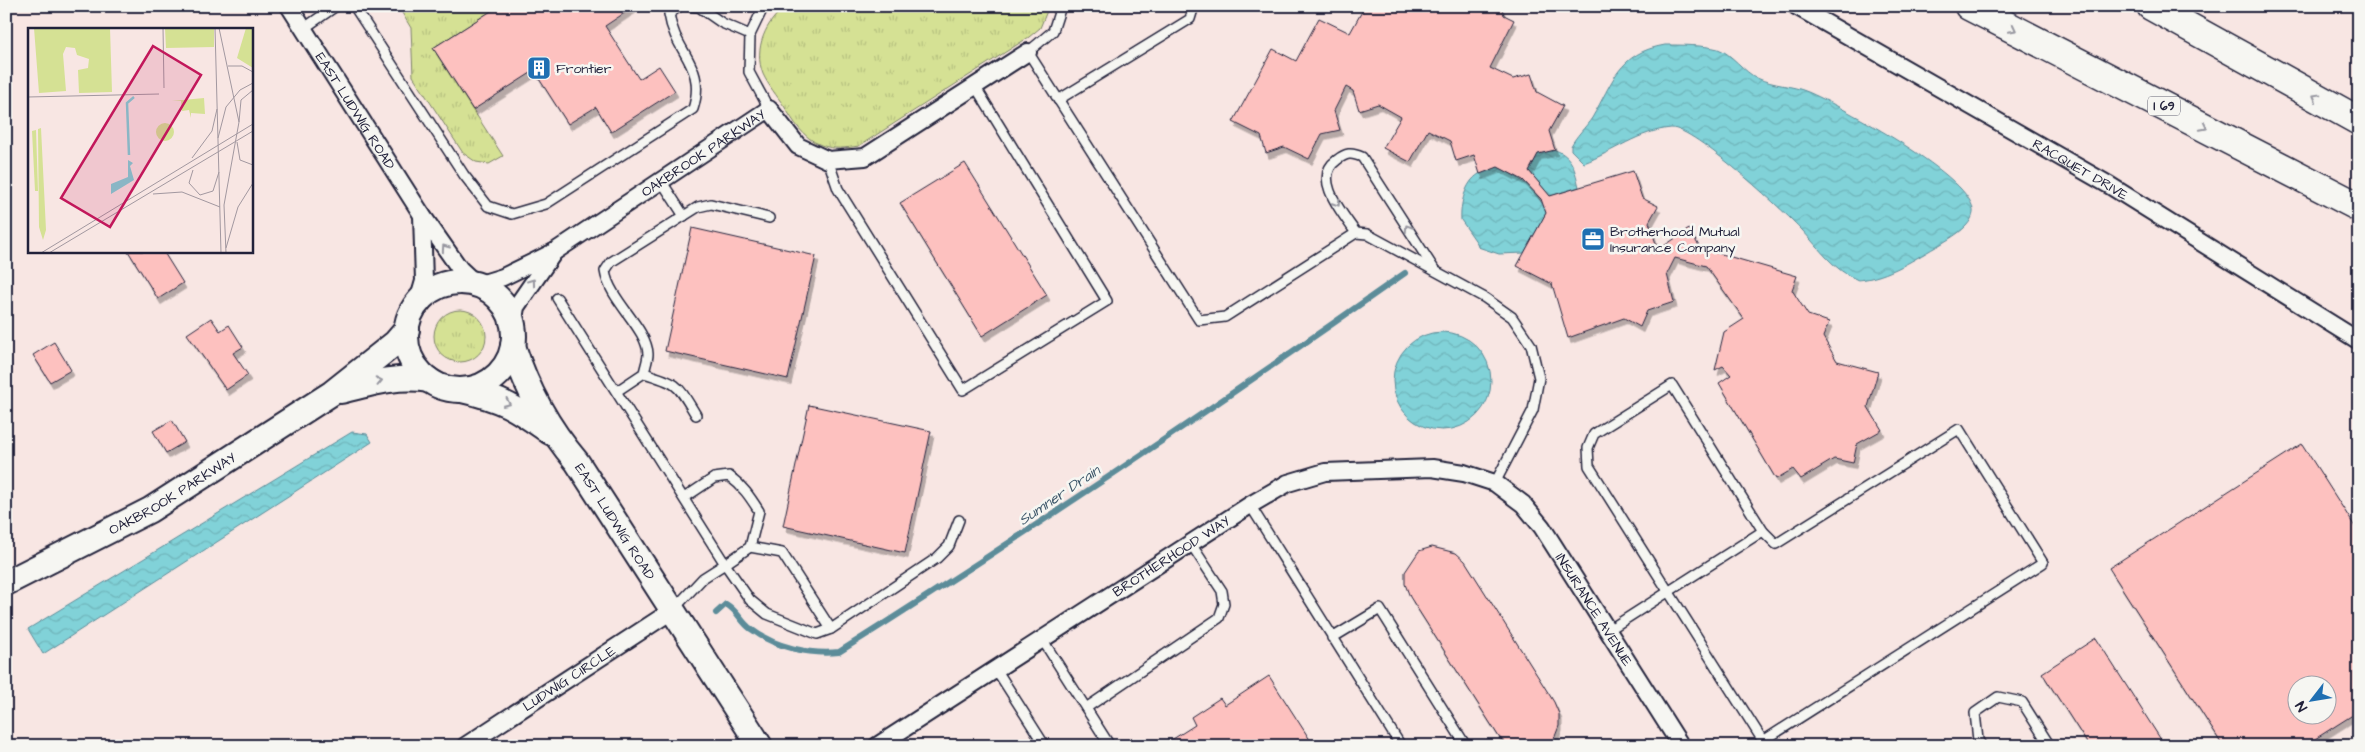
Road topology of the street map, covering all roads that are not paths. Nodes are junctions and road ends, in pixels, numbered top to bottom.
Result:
1 (289, 6) edge
2 (336, 6) edge
3 (354, 6) edge
4 (680, 6) edge
5 (690, 6) edge
6 (764, 6) edge
7 (1061, 6) edge
8 (1194, 6) edge
9 (1796, 6) edge
10 (1969, 6) edge
11 (2152, 6) edge
12 (303, 29) junction
13 (750, 35) junction
14 (1028, 52) junction
15 (975, 86) junction
16 (1058, 100) junction
17 (769, 109) junction
18 (2359, 121) edge
19 (828, 160) junction
20 (660, 179) junction
21 (2359, 207) edge
22 (422, 215) junction
23 (684, 216) junction
24 (769, 218) dead end
25 (1356, 234) junction
26 (554, 252) junction
27 (1434, 269) junction
28 (477, 285) junction
29 (557, 298) dead end
30 (417, 305) junction
31 (407, 328) junction
32 (513, 336) junction
33 (2359, 341) edge
34 (644, 373) junction
35 (429, 380) junction
36 (461, 390) junction
37 (617, 391) junction
38 (332, 393) junction
39 (696, 415) dead end
40 (554, 434) junction
41 (1495, 483) junction
42 (684, 498) junction
43 (1250, 505) junction
44 (959, 520) dead end
45 (1763, 531) junction
46 (1191, 544) junction
47 (750, 547) junction
48 (725, 564) junction
49 (6, 583) edge
50 (1668, 592) junction
51 (673, 610) junction
52 (831, 629) junction
53 (1608, 631) junction
54 (1332, 638) junction
55 (1042, 640) junction
56 (996, 669) junction
57 (1086, 708) junction
58 (465, 746) edge
59 (760, 746) edge
60 (877, 746) edge
61 (1045, 746) edge
62 (1110, 746) edge
63 (1401, 746) edge
64 (1466, 746) edge
65 (1680, 746) edge
66 (1982, 746) edge
67 (2050, 746) edge

1 - 12 street, EAST LUDWIG ROAD
2 - 12 lane
3 - 4 lane
5 - 13 lane
6 - 13 lane
7 - 14 lane
8 - 16 lane
9 - 33 street, RACQUET DRIVE
10 -> 21 highway, I 69
18 -> 11 highway
12 - 22 street, EAST LUDWIG ROAD
13 - 17 lane
14 - 15 street, OAKBROOK PARKWAY
14 - 16 lane
15 - 19 street, OAKBROOK PARKWAY
15 - 19 lane
16 - 25 lane
17 - 19 street, OAKBROOK PARKWAY
17 - 20 street, OAKBROOK PARKWAY
20 - 23 lane
20 - 26 street, OAKBROOK PARKWAY
28 -> 22 street, EAST LUDWIG ROAD
22 - 30 street
23 - 24 lane
23 - 34 lane
25 - 27 lane
27 -> 25 lane
26 - 28 street, OAKBROOK PARKWAY
32 -> 26 street, OAKBROOK PARKWAY
27 - 41 lane
28 - 30 main road
28 - 32 main road
29 - 37 lane
30 - 31 main road
31 - 35 main road
31 - 38 main road, OAKBROOK PARKWAY
32 - 36 main road
32 - 40 main road, EAST LUDWIG ROAD
34 - 37 lane
34 - 39 lane
35 - 36 main road
38 -> 35 main road, OAKBROOK PARKWAY
36 -> 40 main road, EAST LUDWIG ROAD
37 - 42 lane
38 - 49 main road, OAKBROOK PARKWAY
40 - 51 main road, EAST LUDWIG ROAD
41 - 43 street, BROTHERHOOD WAY
41 - 53 street, INSURANCE AVENUE
42 - 47 lane
42 - 48 lane
43 - 46 street, BROTHERHOOD WAY
43 - 54 lane
44 - 52 lane
45 - 50 lane
45 - 50 lane
45 - 50 lane
46 - 55 street, BROTHERHOOD WAY
46 - 57 lane
47 - 48 lane
47 - 52 lane
48 - 51 lane
48 - 52 lane
50 - 53 lane
51 - 58 street, LUDWIG CIRCLE
51 - 59 main road, EAST LUDWIG ROAD
53 - 65 street, INSURANCE AVENUE
54 - 63 lane
54 - 64 lane
55 - 56 street, BROTHERHOOD WAY
55 - 57 lane
56 - 60 street, BROTHERHOOD WAY
56 - 61 lane
57 - 62 lane
66 - 67 lane

